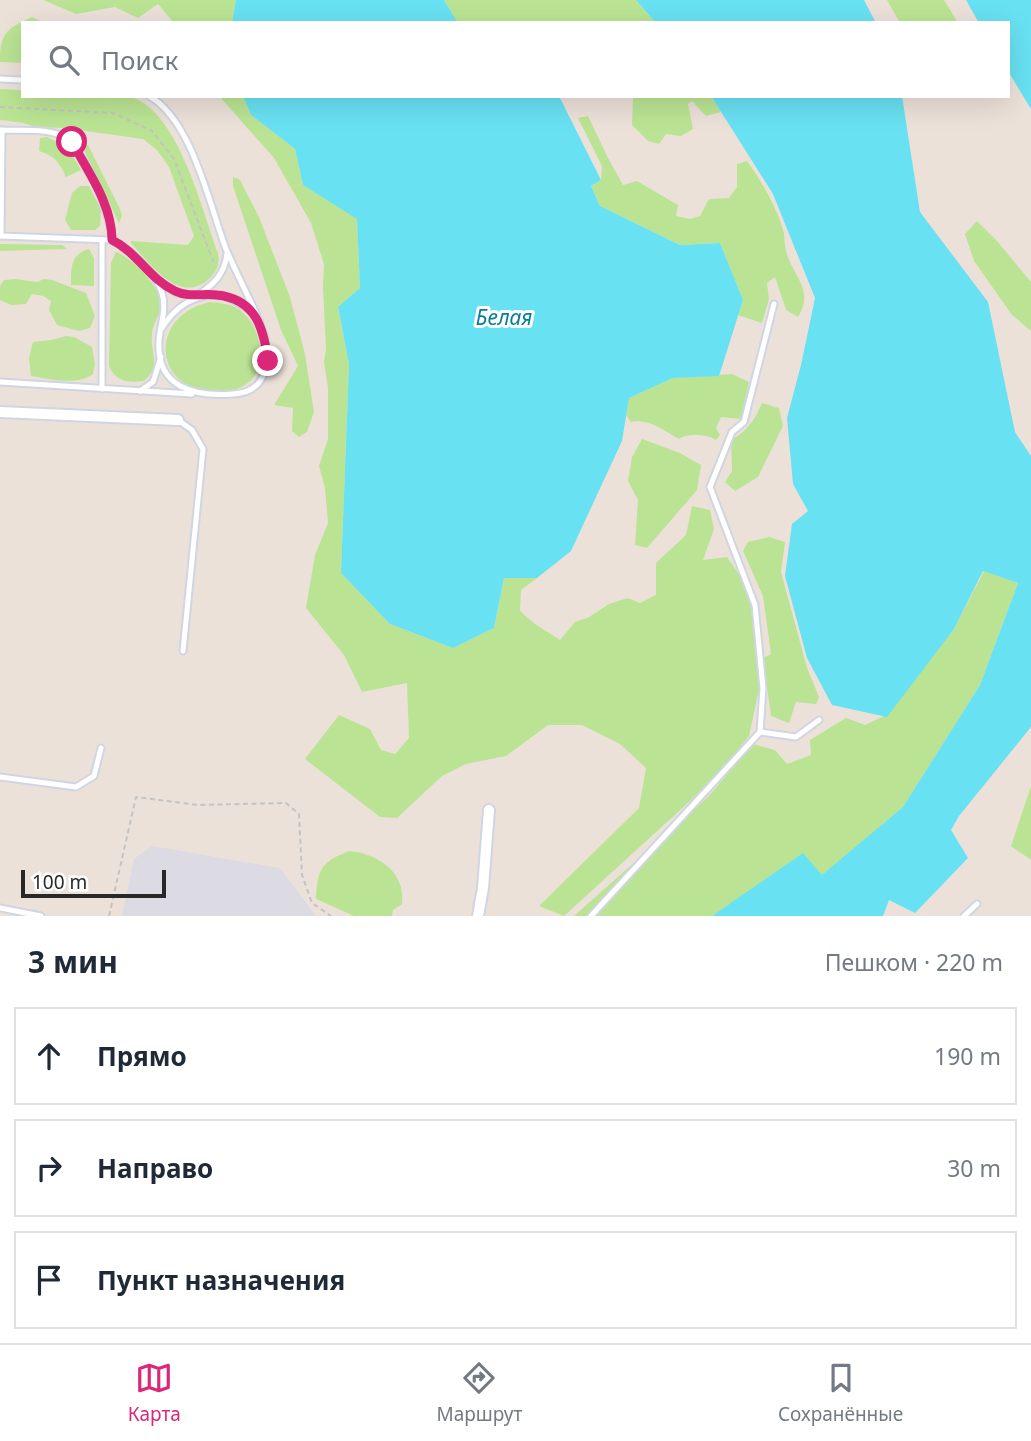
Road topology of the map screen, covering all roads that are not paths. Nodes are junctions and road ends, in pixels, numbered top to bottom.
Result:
1 (0, 79) edge
2 (21, 80) edge
3 (152, 98) edge
4 (1, 130) edge
5 (0, 236) edge
6 (103, 240) junction
7 (112, 240) junction
8 (227, 250) junction
9 (155, 278) junction
10 (197, 296) junction
11 (775, 304) dead end
12 (257, 316) junction
13 (162, 328) junction
14 (161, 357) junction
15 (0, 382) edge
16 (102, 389) junction
17 (140, 391) junction
18 (196, 394) junction
19 (0, 412) edge
20 (177, 419) joint
21 (183, 651) dead end
22 (818, 720) dead end
23 (760, 732) junction
24 (101, 748) dead end
25 (0, 777) edge
26 (489, 810) dead end
27 (977, 904) dead end
28 (0, 908) edge
29 (41, 916) edge
30 (478, 916) edge
31 (591, 916) edge
32 (964, 916) edge

1 - 2 lane
3 - 8 lane
4 - 5 lane
4 - 7 lane
5 - 6 lane
6 - 7 lane
6 - 16 lane
7 - 9 lane
8 - 10 lane
8 - 12 lane
9 - 10 lane
9 - 13 lane
10 - 12 lane
10 - 13 lane
11 - 23 lane
12 - 18 lane
13 - 14 lane
14 - 17 lane
14 - 18 lane
15 - 16 lane
16 - 17 lane
17 - 18 lane
19 - 20 street
20 - 21 lane
22 - 23 lane
23 - 31 lane
24 - 25 lane
26 - 30 street
27 - 32 lane
28 - 29 lane

